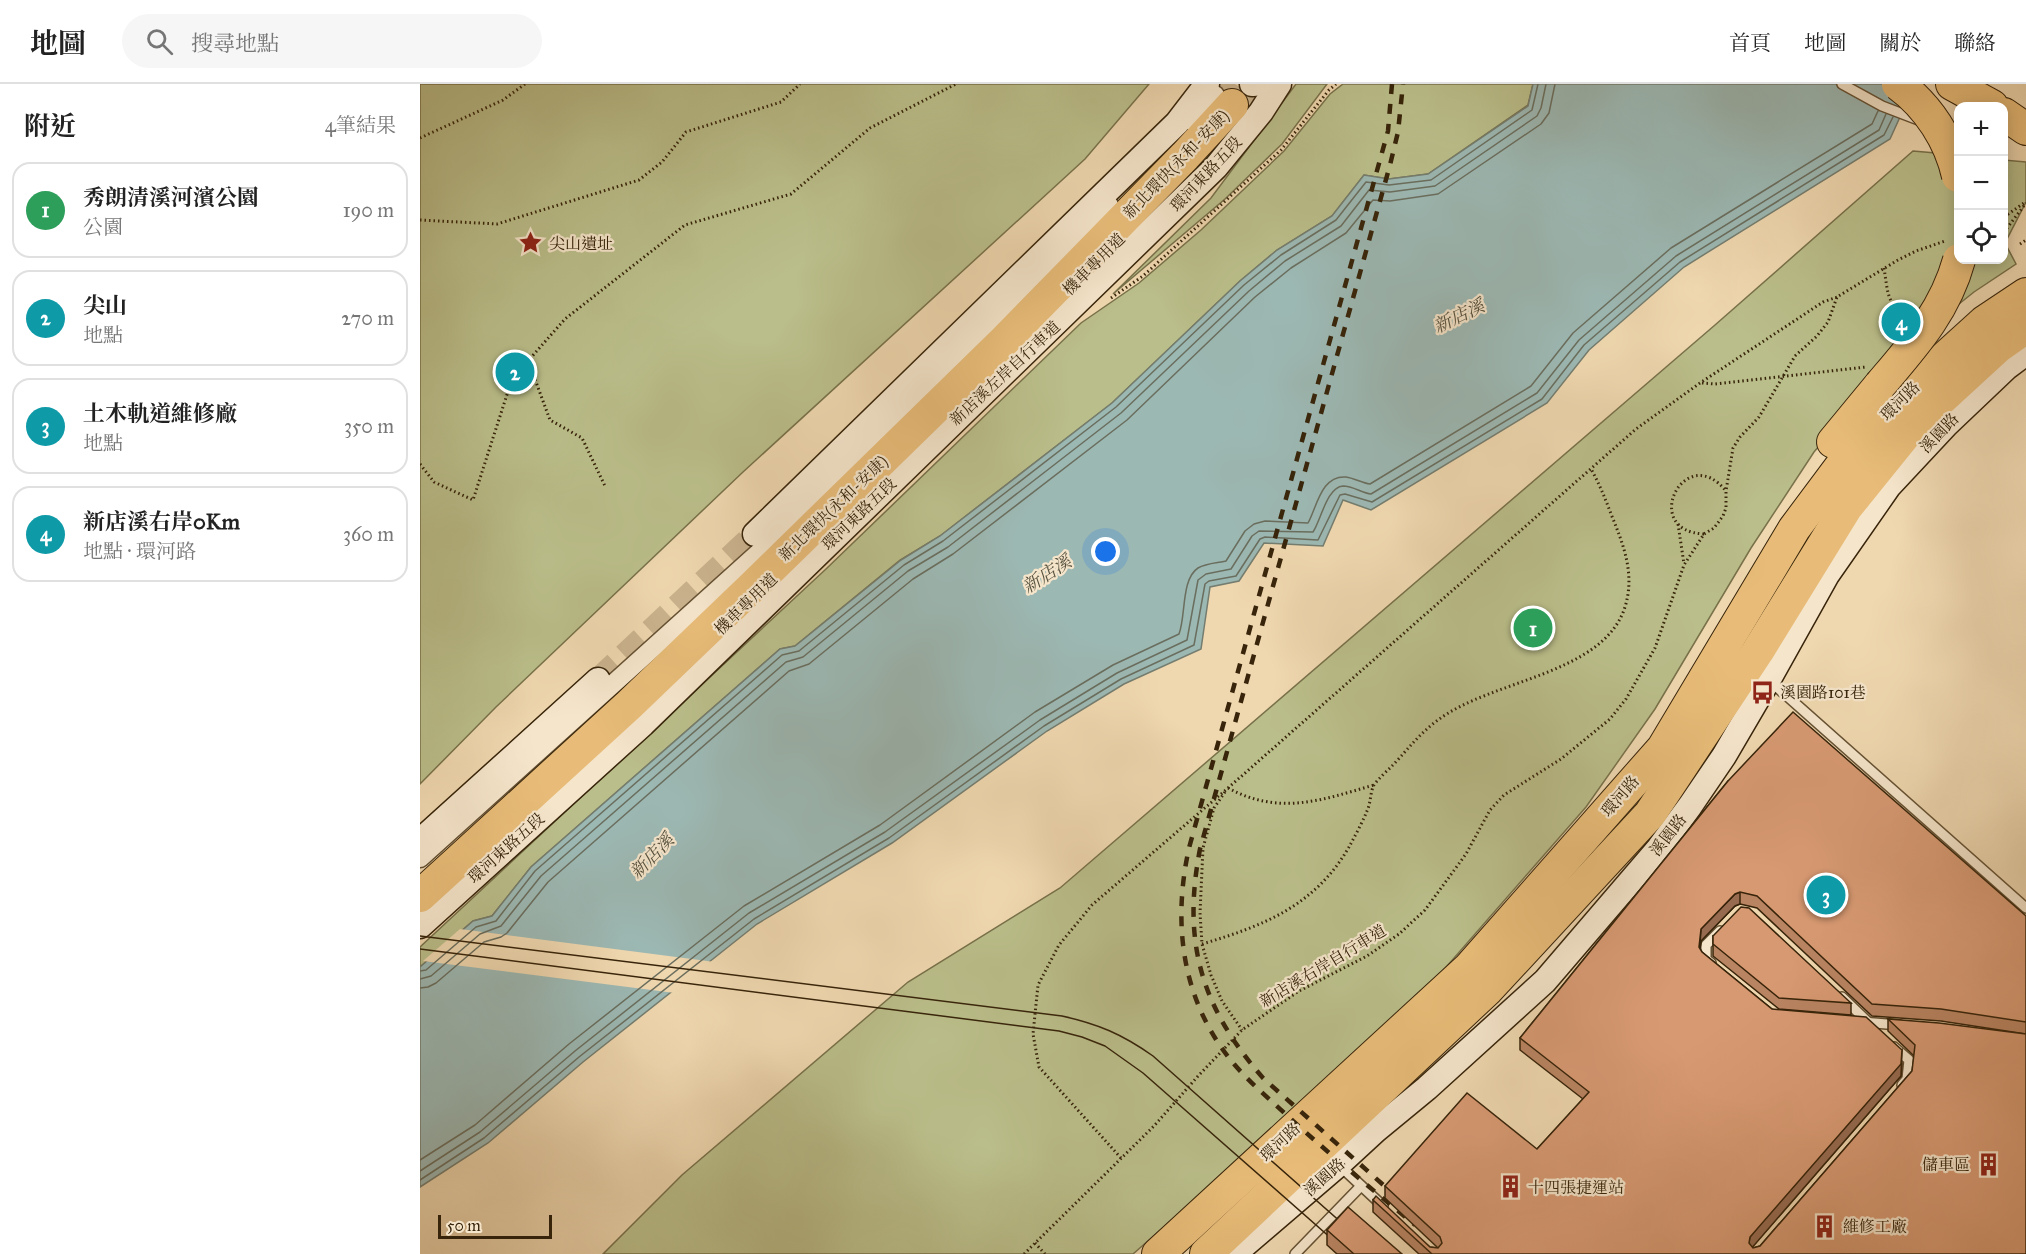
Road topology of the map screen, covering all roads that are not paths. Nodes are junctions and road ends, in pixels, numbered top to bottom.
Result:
1 (1279, 84) edge
2 (1842, 84) edge
3 (1898, 84) edge
4 (1952, 84) edge
5 (1232, 95) edge
6 (1985, 102) edge
7 (1953, 130) dead end
8 (1954, 163) edge
9 (1954, 264) edge
10 (2026, 294) edge
11 (2026, 327) edge
12 (2026, 353) edge
13 (755, 534) tunnel mouth
14 (1769, 679) junction
15 (598, 680) tunnel mouth
16 (420, 841) edge
17 (420, 858) edge
18 (420, 874) edge
19 (1536, 892) junction
20 (420, 896) edge
21 (420, 908) edge
22 (2026, 908) edge
23 (1730, 920) edge
24 (420, 926) edge
25 (1715, 966) edge
26 (1830, 987) edge
27 (1848, 1021) edge
28 (1905, 1025) edge
29 (1892, 1096) edge
30 (1376, 1130) junction
31 (1338, 1165) junction
32 (1361, 1186) junction
33 (1394, 1216) edge
34 (1158, 1254) edge
35 (1206, 1254) edge
36 (1215, 1254) edge
37 (1234, 1254) edge
38 (1295, 1254) edge

1 - 24 main road, 環河東路五段
2 - 7 lane
3 - 8 highway, bridge
4 - 6 highway
5 - 13 main road
5 - 17 street, 機車專用道
5 - 18 highway, 新北環快(永和-安康)
5 - 20 highway, 新北環快(永和-安康)
5 - 21 street, 機車專用道
9 - 19 highway, bridge
10 - 19 highway, 環河路
11 - 35 highway, 環河路
12 - 14 main road, 溪園路
14 - 22 lane
14 - 30 main road, 溪園路
15 - 16 main road
19 - 34 highway, 環河路
23 - 25 lane
26 - 29 lane
27 - 28 lane
30 - 31 main road, 溪園路
30 - 36 lane
31 - 32 lane
31 - 37 main road, 溪園路
32 - 33 lane
32 - 38 lane

